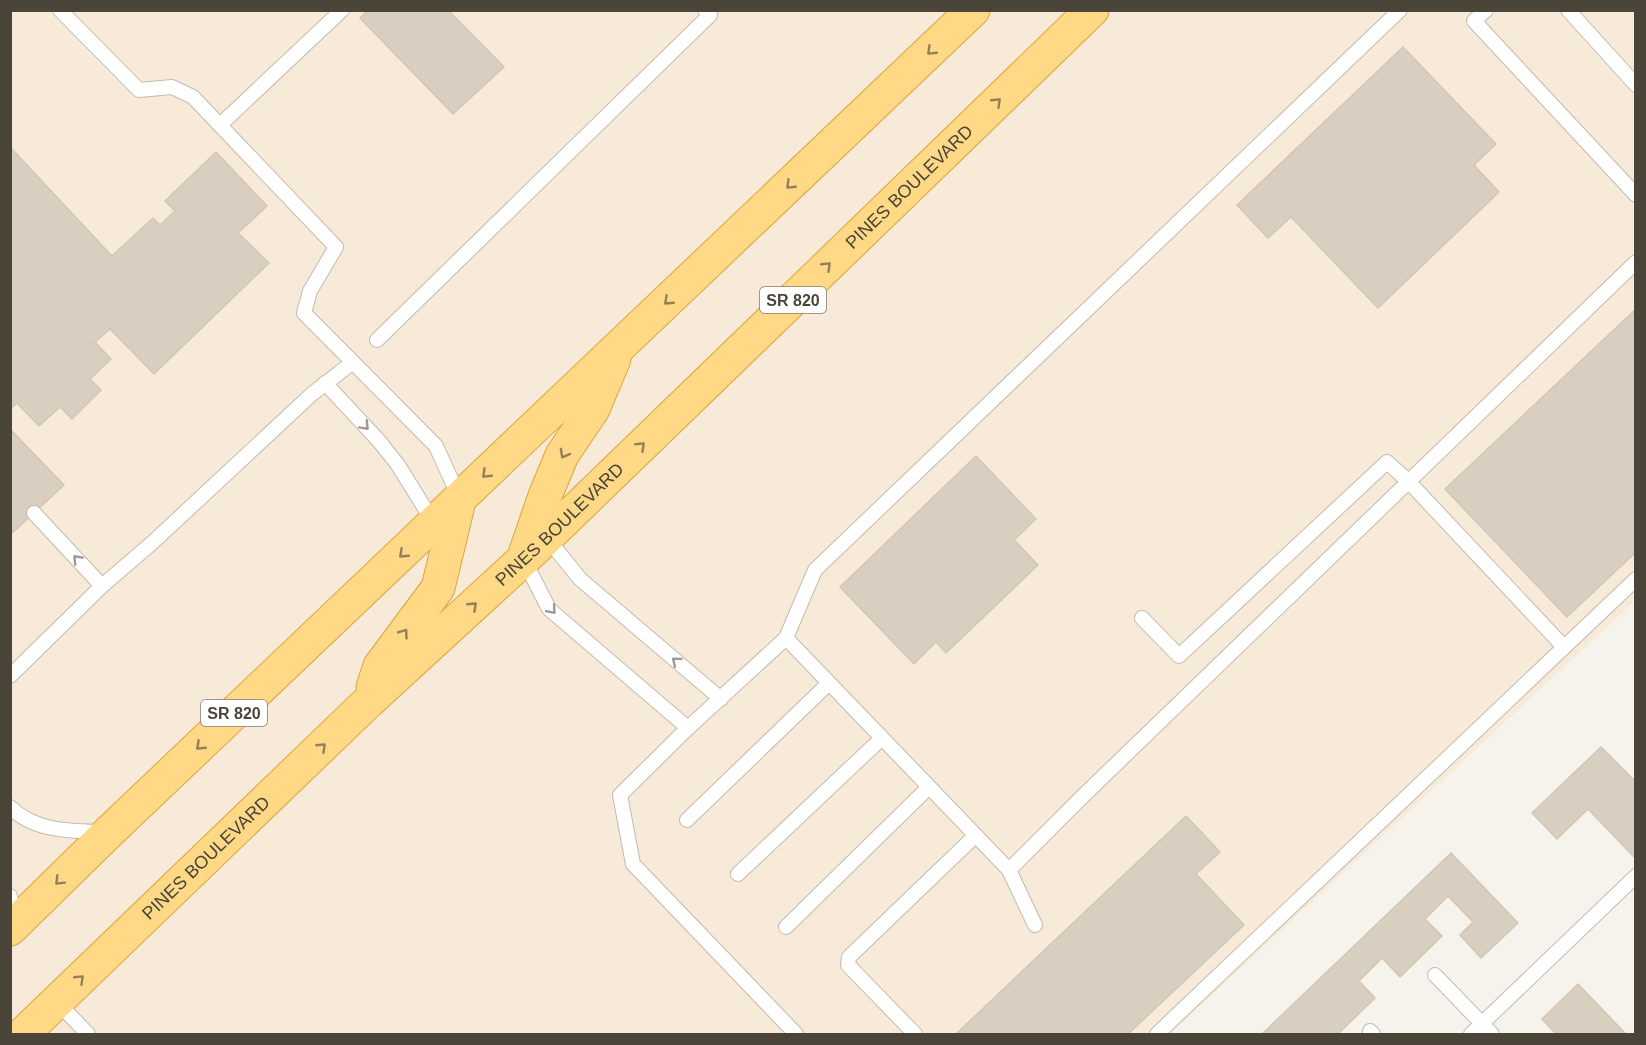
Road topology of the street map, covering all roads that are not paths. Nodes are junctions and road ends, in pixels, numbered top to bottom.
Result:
1 (60, 10) edge
2 (342, 10) edge
3 (705, 10) edge
4 (973, 10) edge
5 (1092, 10) edge
6 (1400, 10) edge
7 (1486, 10) edge
8 (1568, 10) edge
9 (1635, 85) edge
10 (220, 125) junction
11 (1635, 195) edge
12 (1635, 262) edge
13 (376, 340) dead end
14 (619, 347) junction
15 (353, 362) junction
16 (325, 383) junction
17 (1408, 481) junction
18 (460, 499) junction
19 (34, 513) dead end
20 (435, 523) junction
21 (535, 548) junction
22 (1635, 579) edge
23 (102, 586) junction
24 (1142, 618) dead end
25 (786, 638) junction
26 (1564, 647) junction
27 (10, 676) edge
28 (829, 683) junction
29 (721, 699) junction
30 (368, 702) junction
31 (688, 728) junction
32 (882, 738) junction
33 (929, 788) junction
34 (10, 807) edge
35 (687, 820) dead end
36 (109, 832) junction
37 (975, 836) junction
38 (1009, 870) junction
39 (738, 874) dead end
40 (1635, 876) edge
41 (12, 916) edge
42 (1035, 925) dead end
43 (786, 927) dead end
44 (1435, 975) dead end
45 (57, 1002) junction
46 (1482, 1024) junction
47 (23, 1035) edge
48 (88, 1035) edge
49 (796, 1035) edge
50 (915, 1035) edge
51 (1157, 1035) edge
52 (1470, 1035) edge
53 (1492, 1035) edge

1 - 10 lane
2 - 10 lane
3 - 13 lane
4 -> 14 highway, SR 820
21 -> 5 highway, PINES BOULEVARD / SR 820
6 - 25 lane
7 - 11 lane
8 - 9 lane
10 - 15 lane
12 - 17 lane
14 -> 18 highway, SR 820
14 -> 21 highway
15 - 16 lane
15 - 18 lane
16 -> 20 lane
16 - 23 lane
17 - 24 lane
17 - 26 lane
17 - 38 lane
18 - 20 highway, SR 820
30 -> 18 highway
23 -> 19 lane
20 -> 36 highway, SR 820
29 -> 21 lane
30 -> 21 highway, PINES BOULEVARD / SR 820
21 -> 31 lane
22 - 26 lane
23 - 27 lane
25 - 28 lane
25 - 29 lane
26 - 51 lane
28 - 32 lane
28 - 35 lane
29 - 31 lane
45 -> 30 highway, PINES BOULEVARD / SR 820
31 - 49 lane
32 - 33 lane
32 - 39 lane
33 - 37 lane
33 - 43 lane
34 - 36 lane
36 -> 41 highway, SR 820
37 - 38 lane
37 - 50 lane
38 - 42 lane
40 - 46 lane
44 - 46 lane
45 - 47 highway, PINES BOULEVARD / SR 820
45 - 48 lane
46 - 52 lane
46 - 53 lane

